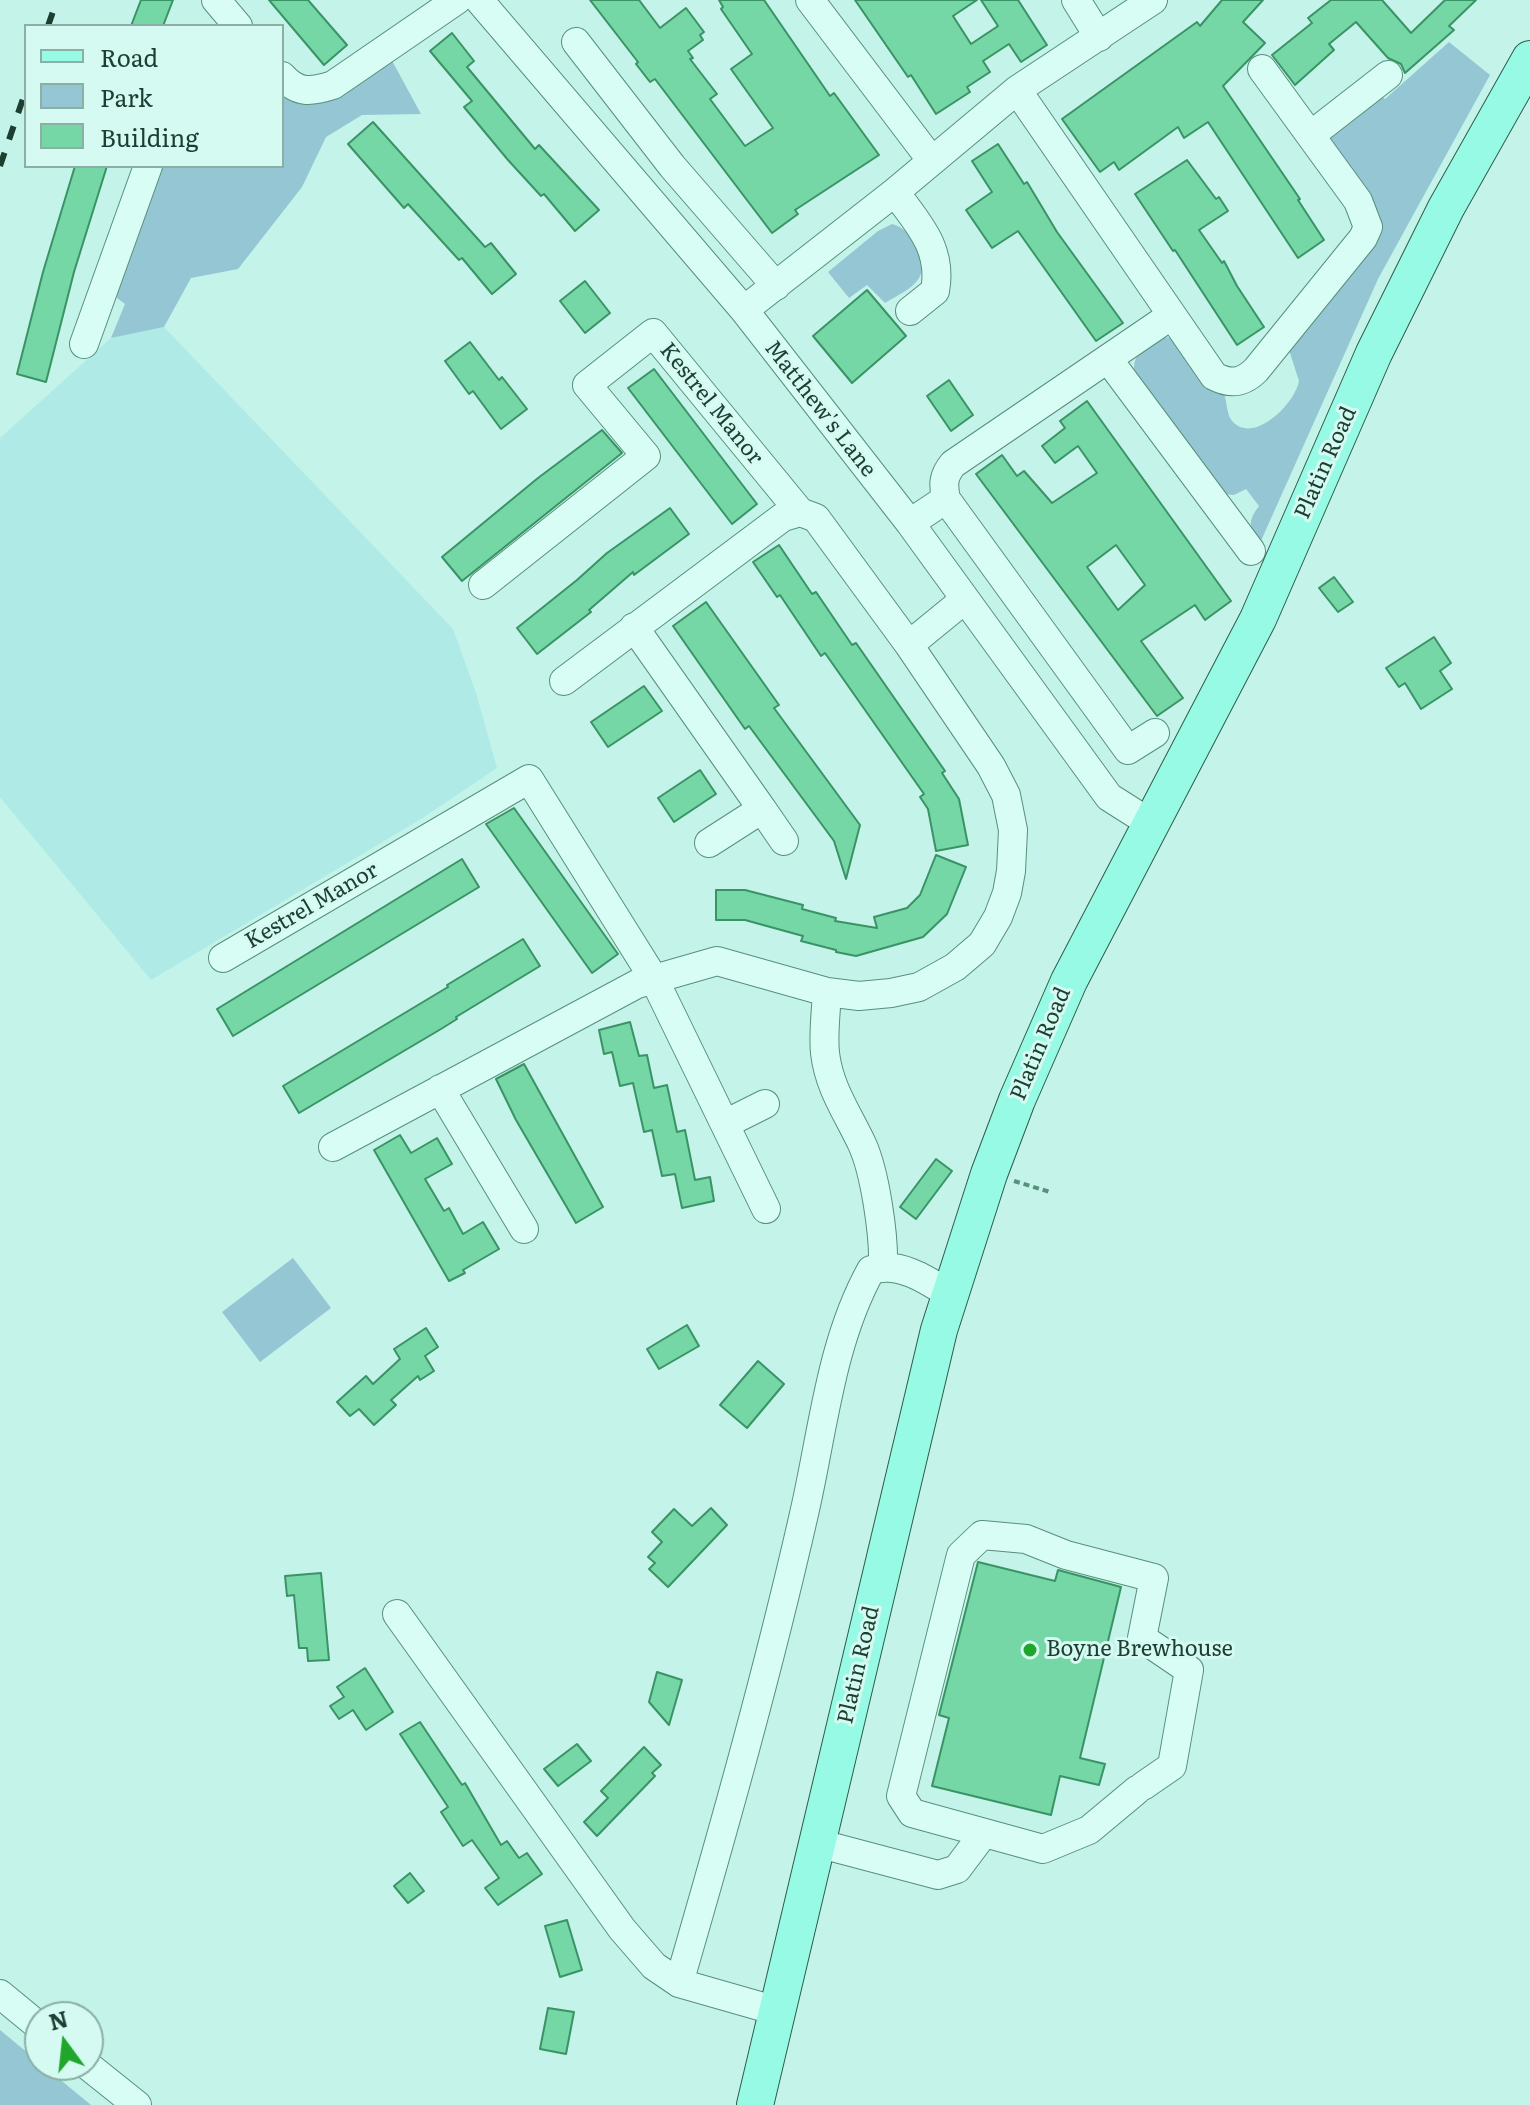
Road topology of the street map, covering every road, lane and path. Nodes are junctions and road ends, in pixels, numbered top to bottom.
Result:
1 (216, 0) edge
2 (457, 0) edge
3 (479, 0) edge
4 (810, 0) edge
5 (1076, 0) edge
6 (1153, 0) edge
7 (233, 24) edge
8 (1099, 37) junction
9 (576, 42) dead end
10 (1530, 59) edge
11 (1262, 69) dead end
12 (1388, 75) dead end
13 (284, 78) edge
14 (1017, 90) junction
15 (1311, 135) junction
16 (932, 161) junction
17 (147, 168) edge
18 (895, 192) junction
19 (776, 286) junction
20 (744, 310) junction
21 (910, 311) dead end
22 (1172, 315) junction
23 (84, 344) dead end
24 (1108, 359) junction
25 (946, 499) junction
26 (800, 512) junction
27 (910, 523) junction
28 (1251, 551) dead end
29 (483, 585) dead end
30 (964, 600) junction
31 (634, 627) junction
32 (909, 645) junction
33 (564, 681) dead end
34 (1155, 733) dead end
35 (762, 809) junction
36 (1150, 823) junction
37 (784, 841) dead end
38 (709, 843) dead end
39 (223, 958) dead end
40 (654, 979) junction
41 (827, 992) junction
42 (440, 1089) junction
43 (765, 1104) dead end
44 (725, 1124) junction
45 (333, 1147) dead end
46 (989, 1174) junction
47 (1050, 1192) dead end
48 (766, 1209) dead end
49 (524, 1229) dead end
50 (883, 1265) junction
51 (949, 1294) junction
52 (397, 1614) dead end
53 (984, 1833) junction
54 (817, 1843) junction
55 (679, 1983) junction
56 (0, 1994) edge
57 (777, 2011) junction
58 (24, 2014) edge
59 (104, 2079) edge
60 (137, 2105) edge
61 (755, 2105) edge

1 - 7 street
2 - 13 street
3 - 20 street, Matthew's Lane
4 - 16 street
5 - 8 street
6 - 8 street
8 - 14 street
9 - 19 street
10 - 36 main road, Platin Road
11 - 15 street
12 - 15 street
14 - 16 street
14 - 22 street
15 - 22 street
16 - 18 street
17 - 23 street
18 - 19 street
18 - 21 street
19 - 20 street
20 - 27 street, Matthew's Lane
22 - 24 street
24 - 25 street
24 - 28 street
25 - 27 street
25 - 34 street
26 - 29 street, Kestrel Manor
26 - 31 street
26 - 32 street, Kestrel Manor
27 - 30 street, Matthew's Lane
30 - 32 street
30 - 36 street, Matthew's Lane
31 - 33 street
31 - 35 street
32 - 41 street, Kestrel Manor
35 - 37 street
35 - 38 street
36 - 46 main road, Platin Road
39 - 40 street, Kestrel Manor
40 - 41 street, Kestrel Manor
40 - 42 street, Kestrel Manor
40 - 44 street, Kestrel Manor
41 - 50 street
42 - 45 street, Kestrel Manor
42 - 49 street
43 - 44 street
44 - 48 street, Kestrel Manor
46 - 47 path
46 - 51 main road, Platin Road
50 - 51 street
50 - 55 street
51 - 54 main road, Platin Road
52 - 55 street
53 - 53 street
53 - 54 street
54 - 57 main road, Platin Road
55 - 57 street
56 - 58 street
57 - 61 main road, Platin Road
59 - 60 street

